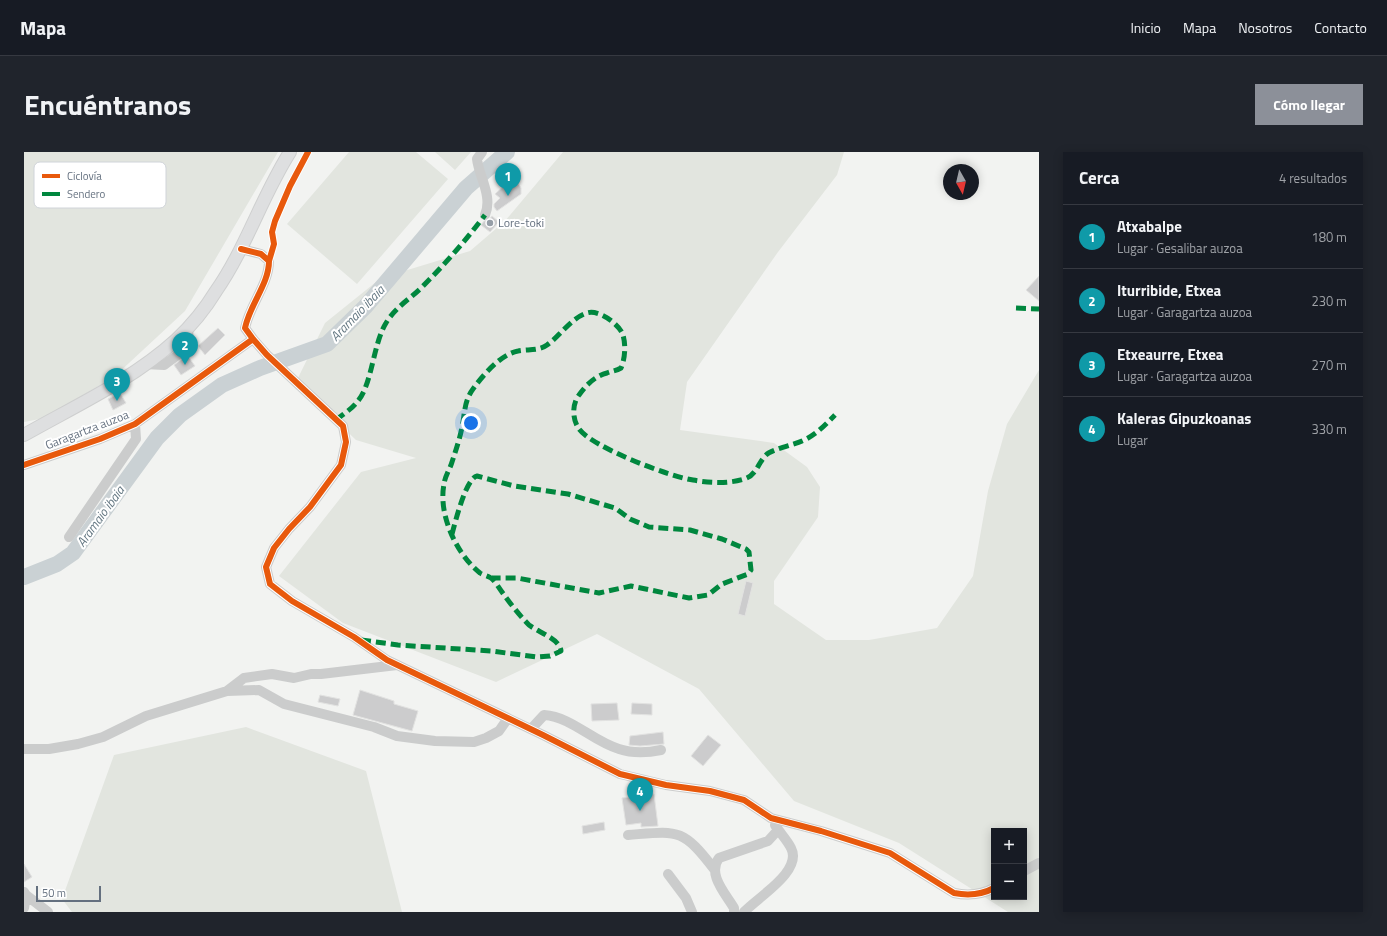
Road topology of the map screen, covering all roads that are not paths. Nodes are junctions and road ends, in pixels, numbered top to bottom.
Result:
1 (290, 152) edge
2 (482, 152) edge
3 (484, 215) dead end
4 (241, 248) junction
5 (253, 339) junction
6 (135, 424) junction
7 (24, 435) edge
8 (24, 465) edge
9 (69, 537) dead end
10 (399, 665) junction
11 (227, 691) junction
12 (508, 718) junction
13 (531, 729) junction
14 (24, 749) edge
15 (662, 750) dead end
16 (771, 818) junction
17 (778, 830) junction
18 (628, 834) dead end
19 (1039, 863) edge
20 (714, 868) junction
21 (1027, 870) edge
22 (668, 874) dead end
23 (991, 889) edge
24 (25, 894) edge
25 (24, 908) edge
26 (48, 912) edge
27 (692, 912) edge
28 (734, 912) edge
29 (744, 912) edge

1 - 4 main road
2 - 3 street
4 - 5 street
4 - 7 main road
5 - 6 street, Garagartza auzoa
5 - 10 street
6 - 8 street, Garagartza auzoa
6 - 9 street, Garagartza auzoa
10 - 11 street
10 - 12 street
11 - 12 street
11 - 14 street
12 - 13 street
13 - 15 street
13 - 16 street
16 - 17 street
16 - 23 street
17 - 20 street
17 - 29 street
18 - 20 street
19 - 21 street
20 - 28 street
22 - 27 street
24 - 25 street
24 - 26 street

